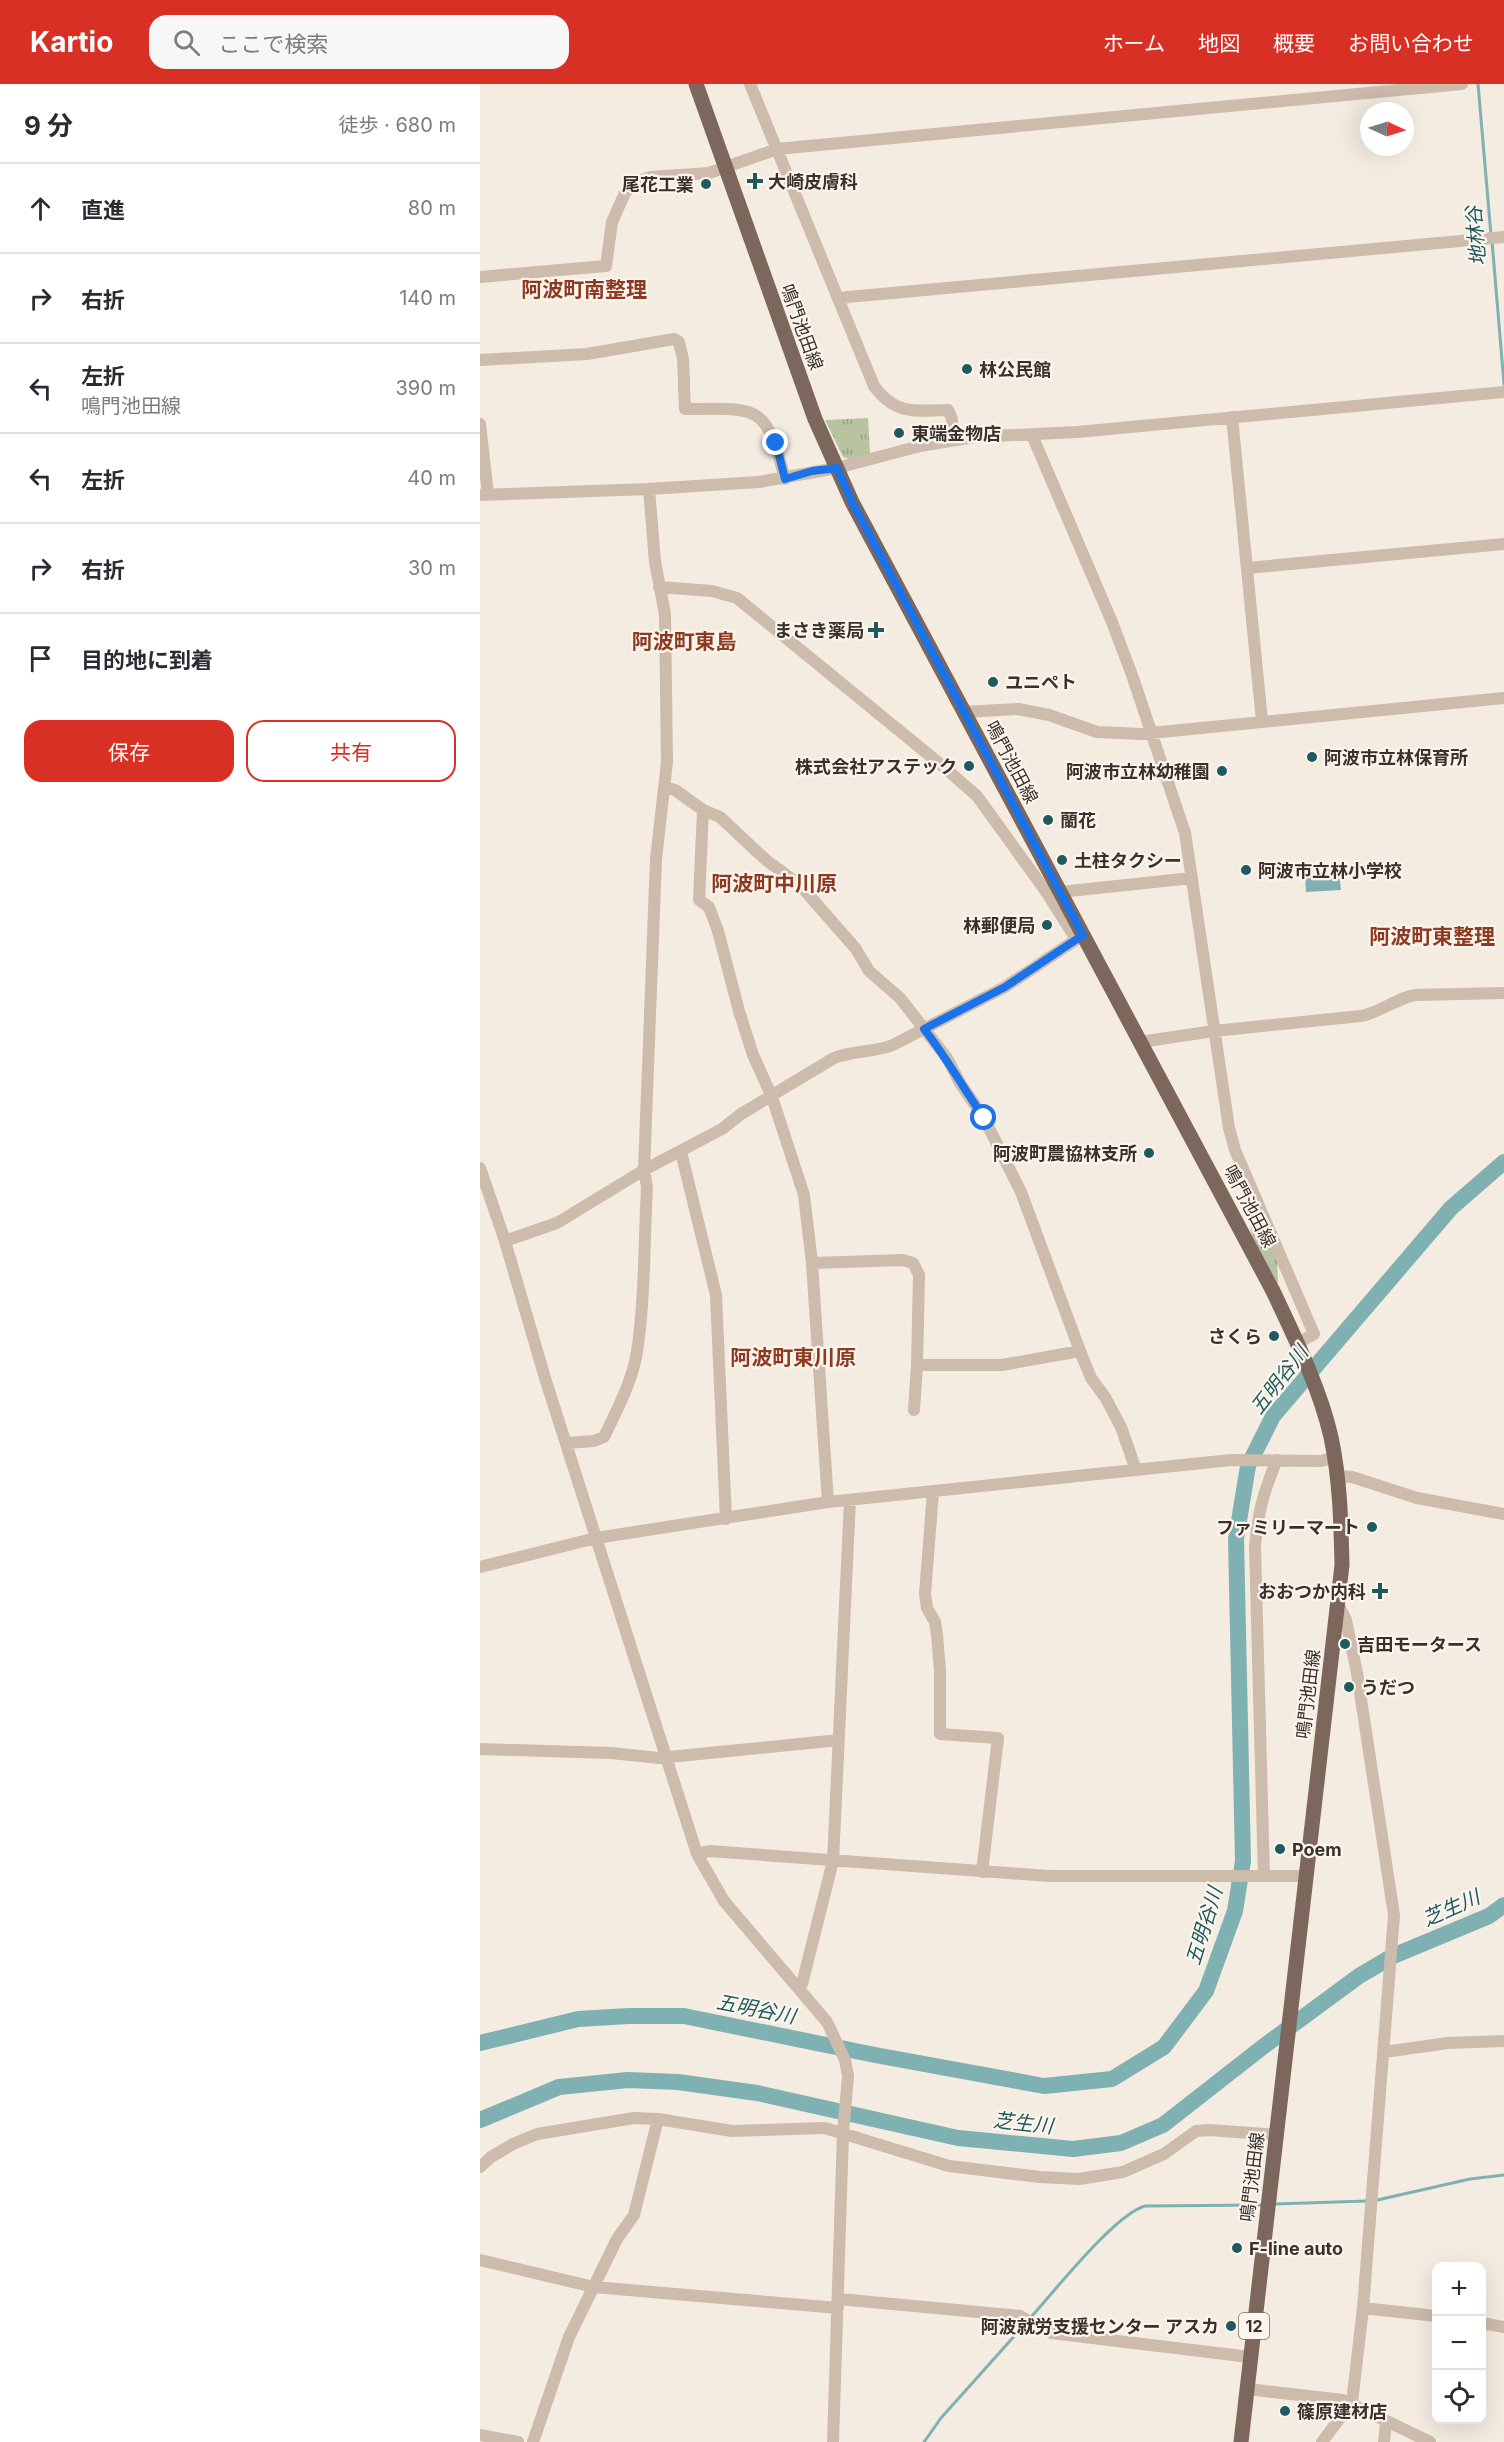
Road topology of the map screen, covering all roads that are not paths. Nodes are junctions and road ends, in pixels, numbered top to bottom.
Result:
1 (696, 84) edge
2 (750, 84) edge
3 (1462, 84) edge
4 (777, 149) junction
5 (726, 169) junction
6 (1496, 238) edge
7 (480, 277) edge
8 (838, 299) junction
9 (480, 360) edge
10 (1503, 392) edge
11 (1232, 417) junction
12 (480, 424) edge
13 (1032, 435) junction
14 (953, 440) junction
15 (837, 468) junction
16 (785, 479) junction
17 (649, 489) junction
18 (484, 494) edge
19 (1504, 544) edge
20 (1247, 568) junction
21 (659, 587) junction
22 (1504, 698) edge
23 (963, 711) junction
24 (1262, 721) junction
25 (1151, 733) junction
26 (665, 787) junction
27 (703, 810) junction
28 (1192, 878) junction
29 (1060, 892) junction
30 (1079, 937) junction
31 (1504, 993) edge
32 (924, 1029) junction
33 (1214, 1031) junction
34 (1140, 1042) junction
35 (772, 1097) junction
36 (681, 1152) junction
37 (480, 1168) edge
38 (644, 1170) junction
39 (505, 1241) junction
40 (812, 1263) junction
41 (1300, 1349) junction
42 (1080, 1351) junction
43 (917, 1365) junction
44 (914, 1410) dead end
45 (567, 1443) junction
46 (1335, 1457) junction
47 (1275, 1460) junction
48 (1136, 1470) junction
49 (1337, 1476) junction
50 (933, 1492) junction
51 (850, 1500) junction
52 (828, 1502) junction
53 (1504, 1514) edge
54 (726, 1519) junction
55 (596, 1538) junction
56 (480, 1567) edge
57 (1338, 1604) junction
58 (839, 1740) junction
59 (480, 1749) edge
60 (666, 1757) junction
61 (697, 1854) junction
62 (833, 1861) junction
63 (982, 1872) junction
64 (1262, 1876) junction
65 (1306, 1876) junction
66 (799, 1988) junction
67 (1504, 2041) edge
68 (1384, 2052) junction
69 (658, 2119) junction
70 (843, 2128) junction
71 (1277, 2135) junction
72 (480, 2167) edge
73 (480, 2260) edge
74 (594, 2287) junction
75 (838, 2303) junction
76 (1363, 2308) junction
77 (1432, 2315) edge
78 (1486, 2324) edge
79 (1504, 2327) edge
80 (1250, 2357) junction
81 (1247, 2389) junction
82 (1352, 2402) junction
83 (1386, 2422) junction
84 (480, 2435) edge
85 (518, 2442) edge
86 (533, 2442) edge
87 (833, 2442) edge
88 (1240, 2442) edge
89 (1322, 2442) edge
90 (1384, 2442) edge
91 (1430, 2442) edge

1 - 5 main road, 鳴門池田線 / 12
2 - 4 street
3 - 4 street
4 - 5 street
4 - 8 street
5 - 7 street
5 - 15 main road, 鳴門池田線 / 12
6 - 8 street
8 - 14 street
9 - 16 street
10 - 11 street
11 - 13 street
11 - 20 street
12 - 18 street
13 - 14 street
13 - 25 street
14 - 15 street
15 - 16 street
15 - 23 main road, 鳴門池田線 / 12
16 - 17 street
17 - 18 street
17 - 21 street
19 - 20 street
20 - 24 street
21 - 26 street
21 - 30 street
22 - 24 street
23 - 25 street
23 - 29 main road, 鳴門池田線 / 12
24 - 25 street
25 - 28 street
26 - 27 street
26 - 38 street
27 - 32 street
27 - 35 street
28 - 29 street
28 - 33 street
29 - 30 main road, 鳴門池田線 / 12
30 - 32 street
30 - 34 main road, 鳴門池田線 / 12
31 - 33 street
32 - 35 street
32 - 42 street
33 - 34 street
33 - 41 street
34 - 41 main road, 鳴門池田線 / 12
35 - 36 street
35 - 40 street
36 - 38 street
36 - 54 street
37 - 39 street
38 - 39 street
38 - 45 street
39 - 45 street
40 - 43 street
40 - 52 street
41 - 46 main road, 鳴門池田線 / 12
42 - 43 street
42 - 48 street
43 - 44 street
45 - 55 street
46 - 47 street
46 - 49 main road, 鳴門池田線 / 12
47 - 48 street
47 - 64 street
48 - 50 street
49 - 53 street
49 - 57 main road, 鳴門池田線 / 12
50 - 51 street
50 - 63 street
51 - 52 street
51 - 58 street
52 - 54 street
54 - 55 street
55 - 56 street
55 - 60 street
57 - 65 main road, 鳴門池田線 / 12
57 - 68 street
58 - 60 street
58 - 62 street
59 - 60 street
60 - 61 street
61 - 62 street
61 - 66 street
62 - 63 street
62 - 66 street
63 - 64 street
64 - 65 street
65 - 71 main road, 鳴門池田線 / 12
66 - 70 street
67 - 68 street
68 - 76 street
69 - 70 street
69 - 72 street
69 - 74 street
70 - 71 street
70 - 75 street
71 - 80 main road, 鳴門池田線 / 12
73 - 74 street
74 - 75 street
74 - 86 street
75 - 80 street
75 - 87 street
76 - 77 street
76 - 82 street
78 - 79 street
80 - 81 main road, 鳴門池田線 / 12
81 - 82 street
81 - 88 main road, 鳴門池田線 / 12
82 - 83 street
82 - 89 street
83 - 90 street
83 - 91 street
84 - 85 street

